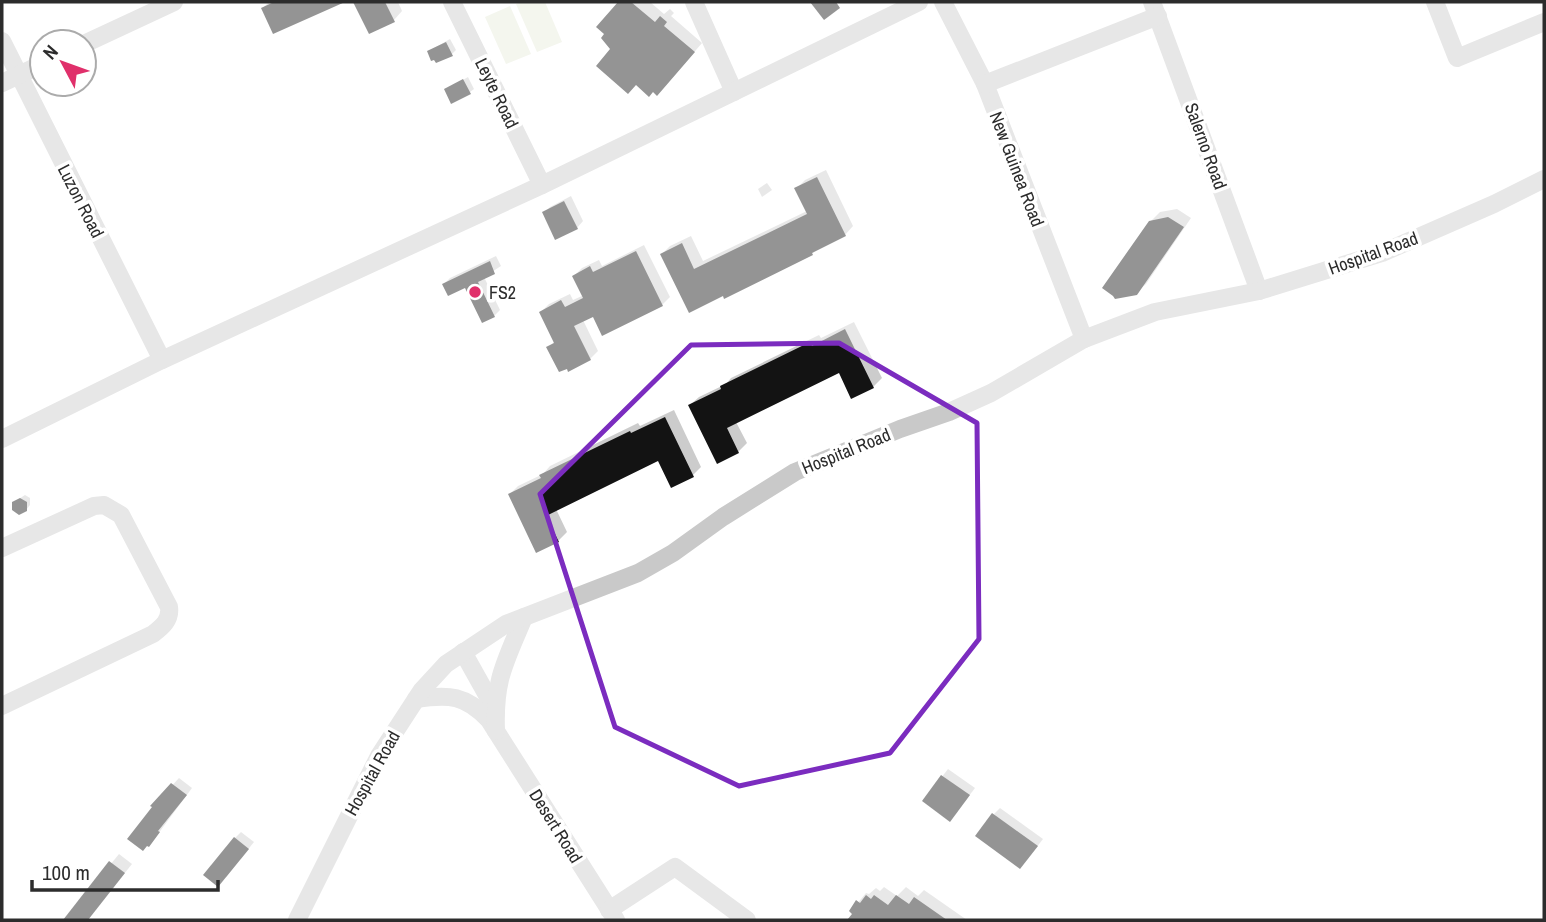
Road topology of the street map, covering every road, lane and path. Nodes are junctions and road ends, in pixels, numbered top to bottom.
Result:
1 (174, 2) edge
2 (452, 2) edge
3 (694, 2) edge
4 (919, 2) edge
5 (943, 2) edge
6 (1435, 2) edge
7 (1155, 9) edge
8 (1544, 22) edge
9 (98, 37) edge
10 (2, 41) edge
11 (28, 71) edge
12 (10, 79) edge
13 (985, 84) junction
14 (734, 92) junction
15 (1544, 179) edge
16 (542, 185) junction
17 (1259, 290) junction
18 (1084, 340) junction
19 (162, 360) junction
20 (2, 439) edge
21 (3, 545) edge
22 (524, 617) junction
23 (463, 652) junction
24 (440, 670) junction
25 (416, 699) junction
26 (462, 699) junction
27 (2, 706) edge
28 (496, 711) junction
29 (496, 731) junction
30 (612, 915) edge
31 (297, 920) edge
32 (747, 920) edge

1 - 9 street
2 - 16 street, Leyte Road
3 - 14 street
4 - 14 street
5 - 13 street, New Guinea Road
6 - 8 street
7 - 13 street
7 - 17 street, Salerno Road
10 - 12 street, Luzon Road
11 - 12 street
12 - 19 street, Luzon Road
13 - 18 street, New Guinea Road
14 - 16 street
15 - 17 street, Hospital Road
16 - 19 street
17 - 18 street, Hospital Road
18 - 22 street, Hospital Road
19 - 20 street
21 - 27 street
22 - 23 street, Hospital Road
22 - 28 street
23 - 24 street, Hospital Road
23 - 28 street
24 - 25 street, Hospital Road
24 - 26 street, Desert Road
25 - 26 street
25 - 31 street, Hospital Road
26 - 29 street, Desert Road
28 - 29 street
29 - 30 street, Desert Road
30 - 32 street

